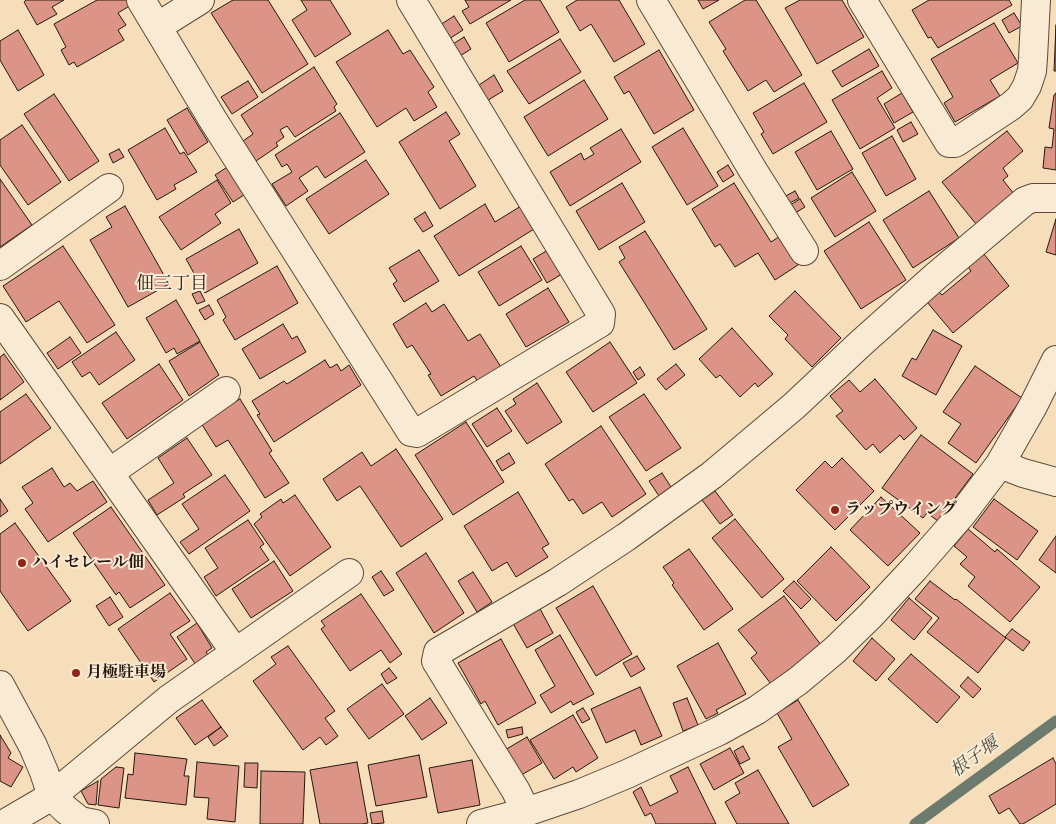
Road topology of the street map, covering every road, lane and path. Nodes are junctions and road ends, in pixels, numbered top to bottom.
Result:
1 (141, 0) edge
2 (200, 0) edge
3 (411, 0) edge
4 (650, 0) edge
5 (862, 0) edge
6 (1036, 0) edge
7 (157, 27) junction
8 (109, 188) dead end
9 (1056, 198) edge
10 (804, 252) dead end
11 (0, 266) edge
12 (0, 318) edge
13 (1056, 360) edge
14 (226, 391) dead end
15 (1000, 464) junction
16 (109, 473) junction
17 (1056, 482) edge
18 (349, 573) dead end
19 (235, 652) junction
20 (0, 685) edge
21 (52, 796) junction
22 (526, 812) junction
23 (85, 823) edge
24 (4, 824) edge
25 (480, 824) edge

1 - 7 street
2 - 7 street
3 - 7 street
4 - 10 street
5 - 6 street
8 - 11 street
9 - 22 street
12 - 16 street
13 - 15 street
14 - 16 street
15 - 17 street
15 - 22 street
16 - 19 street
18 - 19 street
19 - 21 street
20 - 21 street
21 - 23 street
21 - 24 street
22 - 25 street

